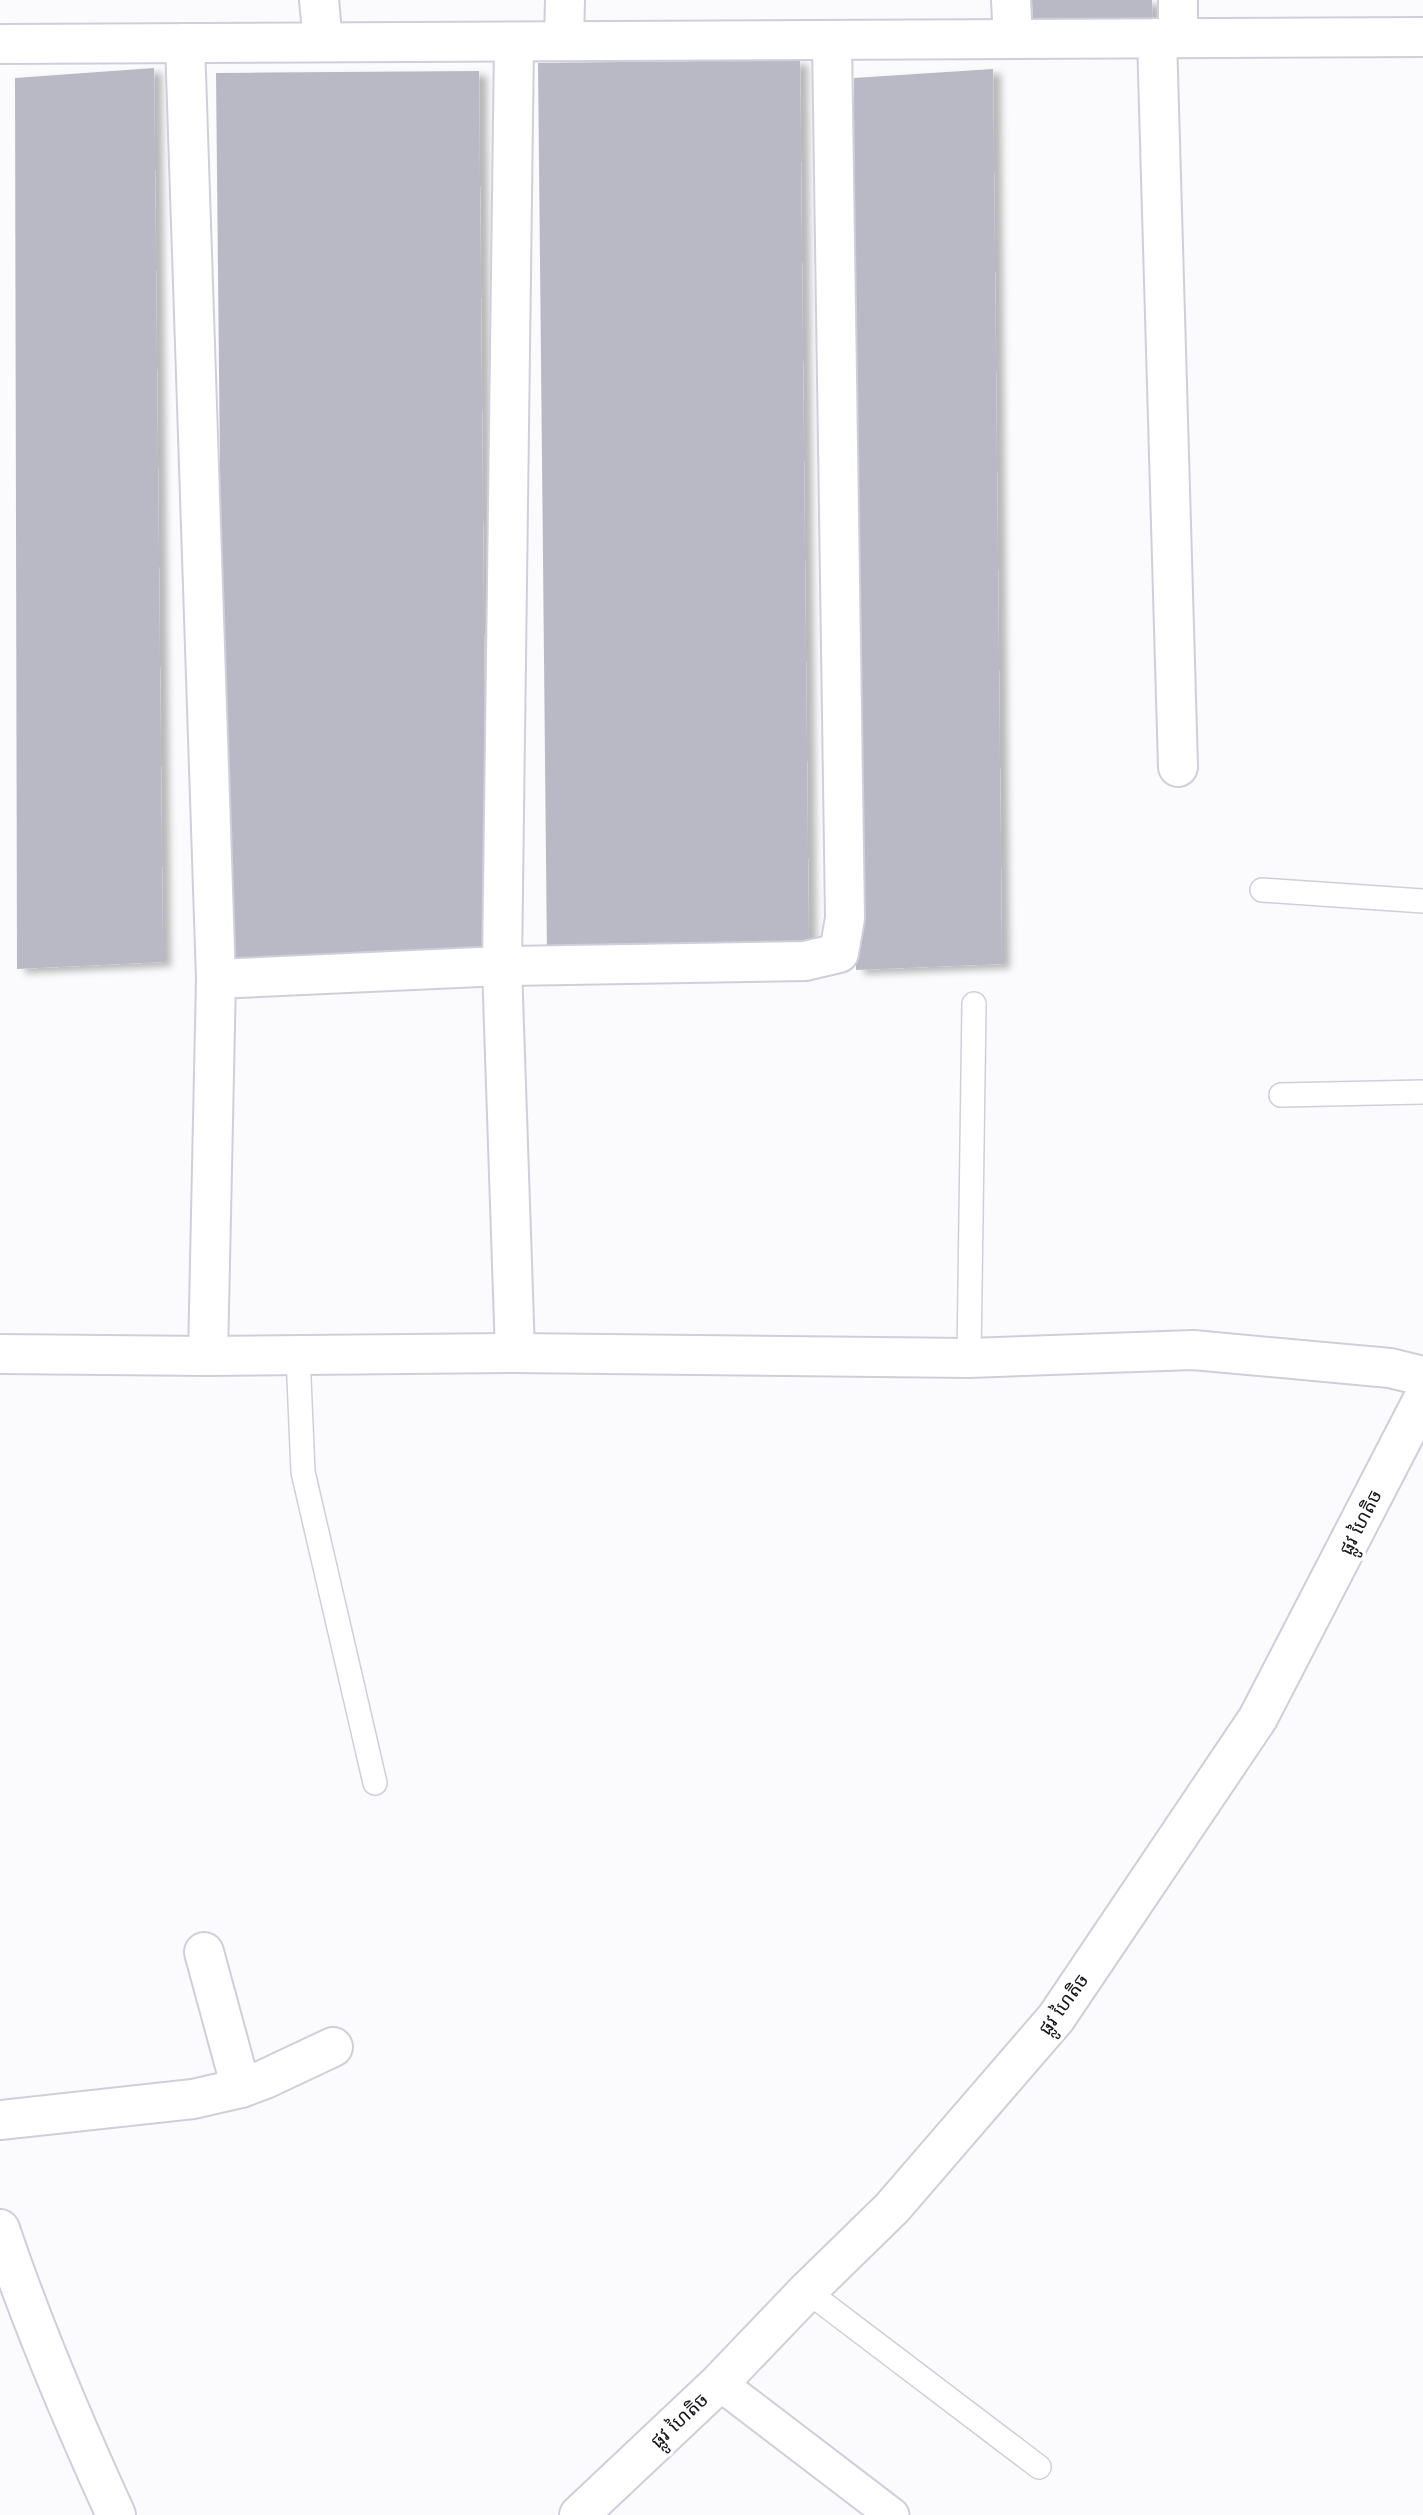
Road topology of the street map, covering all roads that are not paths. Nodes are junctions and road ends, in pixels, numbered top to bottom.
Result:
1 (319, 0) edge
2 (565, 0) edge
3 (1011, 0) edge
4 (1178, 0) edge
5 (1423, 37) edge
6 (1167, 38) junction
7 (1013, 39) junction
8 (832, 40) junction
9 (564, 41) junction
10 (323, 42) junction
11 (514, 42) junction
12 (184, 43) junction
13 (0, 44) edge
14 (1178, 767) dead end
15 (1262, 890) dead end
16 (1423, 901) edge
17 (502, 966) junction
18 (216, 979) junction
19 (974, 1004) dead end
20 (1423, 1092) edge
21 (1280, 1095) dead end
22 (515, 1353) junction
23 (0, 1354) edge
24 (298, 1355) junction
25 (208, 1356) junction
26 (969, 1358) junction
27 (1423, 1376) edge
28 (1423, 1399) edge
29 (375, 1783) dead end
30 (204, 1952) dead end
31 (334, 2047) dead end
32 (240, 2088) junction
33 (0, 2120) edge
34 (0, 2229) edge
35 (807, 2291) junction
36 (719, 2383) junction
37 (1039, 2467) dead end
38 (116, 2515) edge
39 (579, 2515) edge
40 (892, 2515) edge

1 - 10 street
2 - 9 street
3 - 7 street
4 - 6 street
5 - 6 street
6 - 7 street
6 - 14 street
7 - 8 street
8 - 9 street
8 - 17 street
9 - 11 street
10 - 11 street
10 - 12 street
11 - 17 street
12 - 13 street
12 - 18 street
15 - 16 lane
17 - 18 street
17 - 22 street
18 - 25 street
19 - 26 lane
20 - 21 lane
22 - 24 street
22 - 26 street
23 - 25 street
24 - 25 street
24 - 29 lane
26 - 27 street
28 - 35 street, ផ្លូវ ហៃតិច
30 - 32 street
31 - 32 street
32 - 33 street
34 - 38 street
35 - 36 street, ផ្លូវ ហៃតិច
35 - 37 lane
36 - 39 street, ផ្លូវ ហៃតិច
36 - 40 street

